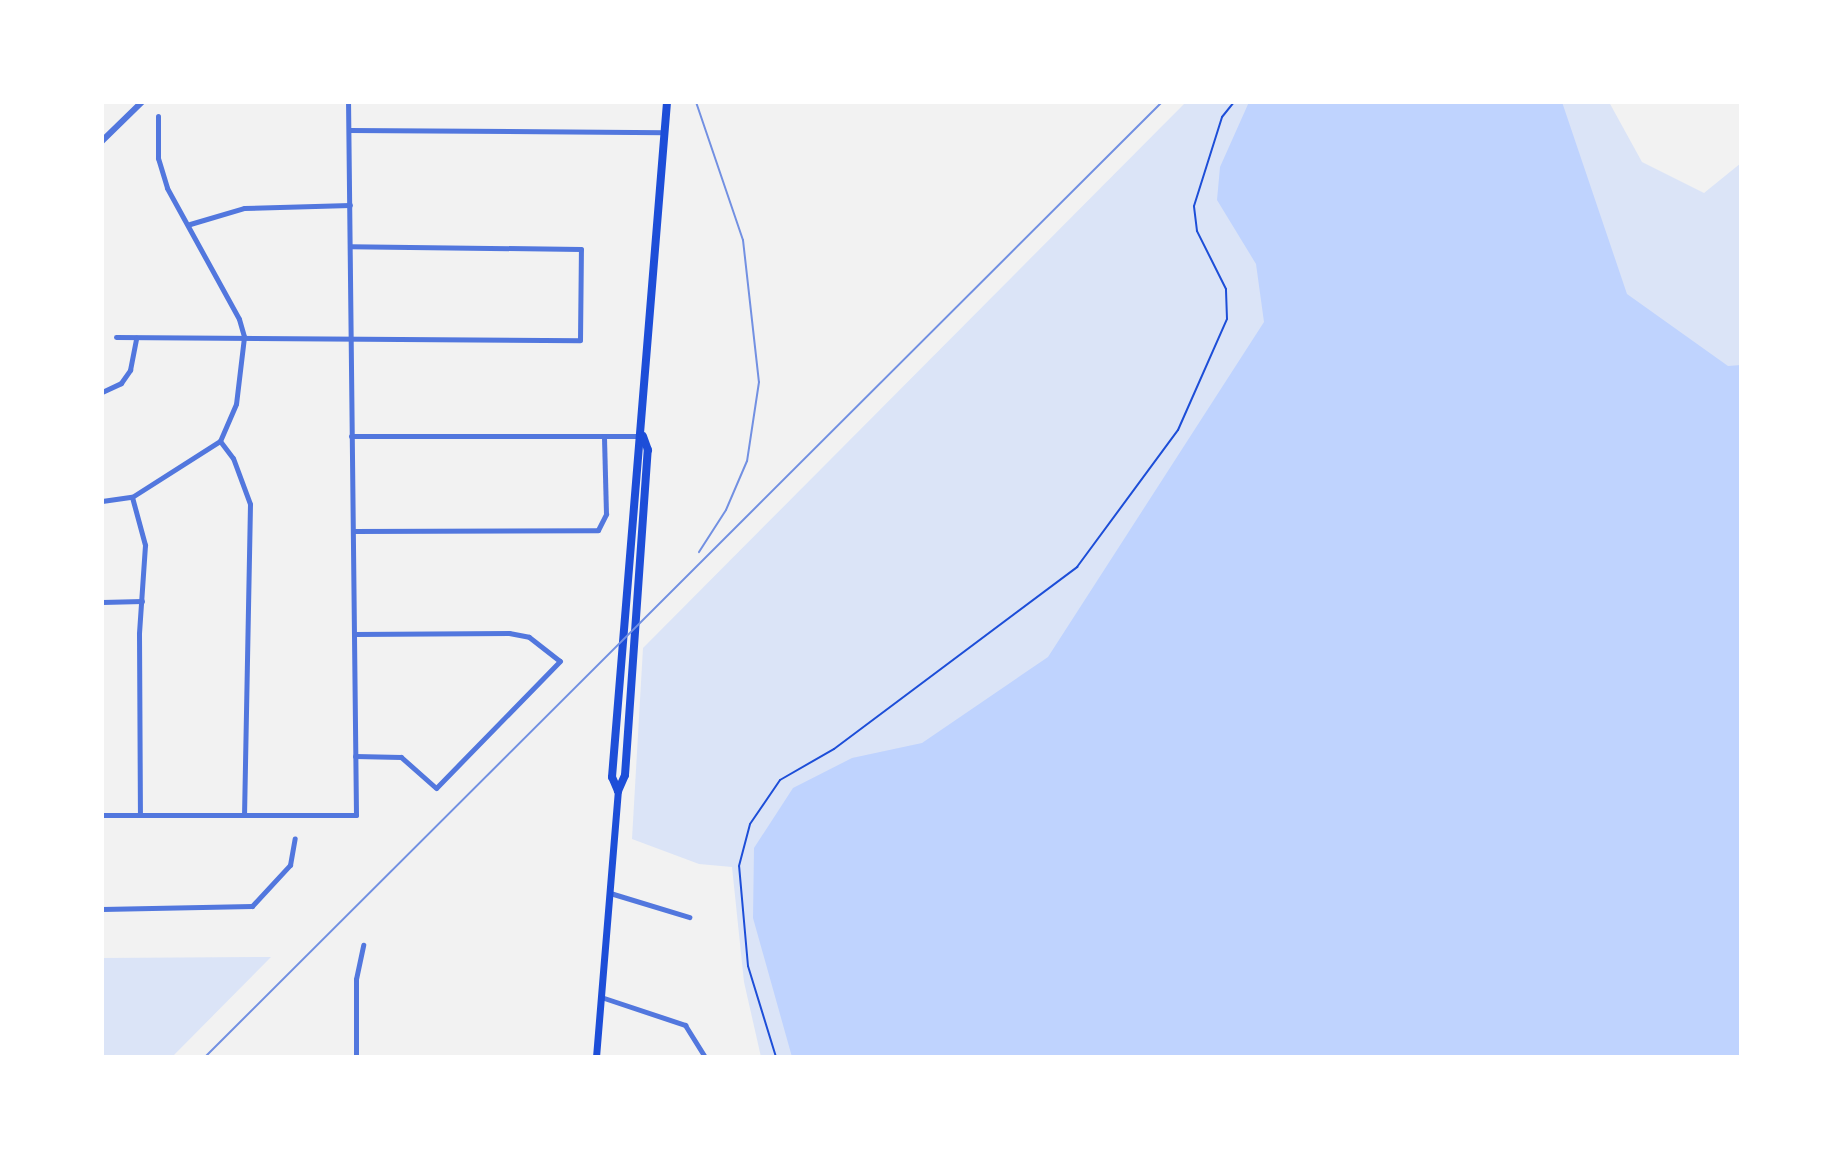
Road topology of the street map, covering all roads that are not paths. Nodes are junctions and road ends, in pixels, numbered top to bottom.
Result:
1 (142, 102) edge
2 (348, 102) edge
3 (667, 102) edge
4 (158, 116) dead end
5 (349, 130) junction
6 (666, 132) junction
7 (102, 141) edge
8 (350, 205) junction
9 (190, 224) junction
10 (350, 246) junction
11 (116, 337) dead end
12 (244, 337) junction
13 (136, 338) junction
14 (351, 338) junction
15 (102, 392) edge
16 (351, 436) junction
17 (604, 436) junction
18 (643, 436) junction
19 (220, 441) junction
20 (132, 497) junction
21 (102, 501) edge
22 (354, 531) junction
23 (142, 601) junction
24 (102, 602) edge
25 (354, 634) junction
26 (355, 756) junction
27 (618, 791) joint
28 (244, 814) junction
29 (102, 815) edge
30 (140, 815) junction
31 (295, 838) dead end
32 (609, 892) junction
33 (102, 909) edge
34 (689, 917) dead end
35 (363, 945) dead end
36 (601, 997) junction
37 (356, 1057) edge
38 (596, 1057) edge
39 (705, 1057) edge

1 - 7 street
2 - 5 street
3 - 6 main road
4 - 9 street
5 - 6 street
5 - 8 street
6 - 18 main road
8 - 9 street
8 - 10 street
9 - 12 street
10 - 14 street
10 - 14 street
11 - 13 street
12 - 13 street
12 - 14 street
12 - 19 street
13 - 15 street
14 - 16 street
16 - 17 street
16 - 22 street
17 - 18 street
17 - 22 street
18 - 27 main road
19 - 20 street
19 - 28 street
20 - 21 street
20 - 23 street
22 - 25 street
23 - 24 street
23 - 30 street
25 - 26 street
25 - 26 street
26 - 28 street
27 - 32 main road
28 - 30 street
29 - 30 street
31 - 33 street
32 - 34 street
32 - 36 main road
35 - 37 street
36 - 38 main road
36 - 39 street

